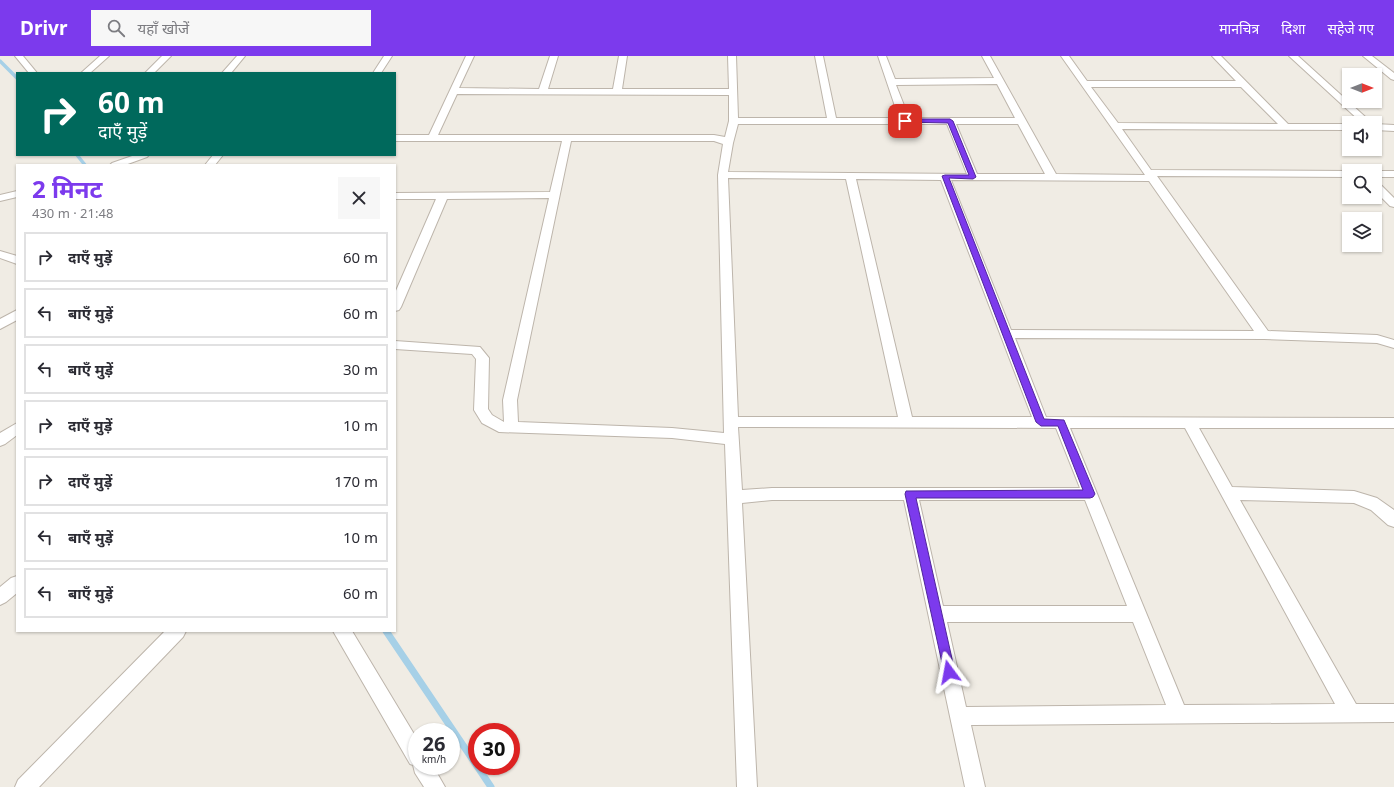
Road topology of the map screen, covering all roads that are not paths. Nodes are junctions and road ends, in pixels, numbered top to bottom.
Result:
1 (19, 56) edge
2 (105, 56) edge
3 (167, 56) edge
4 (241, 56) edge
5 (388, 56) edge
6 (470, 56) edge
7 (554, 56) edge
8 (623, 56) edge
9 (732, 56) edge
10 (819, 56) edge
11 (882, 56) edge
12 (986, 56) edge
13 (1066, 56) edge
14 (1216, 56) edge
15 (1293, 56) edge
16 (1367, 56) edge
17 (32, 72) edge
18 (86, 72) edge
19 (150, 72) edge
20 (227, 72) edge
21 (378, 72) edge
22 (1394, 77) edge
23 (892, 82) junction
24 (1000, 82) junction
25 (1085, 84) junction
26 (1244, 84) junction
27 (454, 91) junction
28 (543, 91) junction
29 (617, 91) junction
30 (733, 92) junction
31 (1360, 116) edge
32 (734, 121) junction
33 (832, 121) junction
34 (905, 121) junction
35 (950, 121) junction
36 (1021, 121) junction
37 (1116, 126) junction
38 (1286, 127) junction
39 (1342, 127) edge
40 (1382, 128) edge
41 (1394, 128) edge
42 (396, 138) edge
43 (432, 138) junction
44 (567, 138) junction
45 (728, 143) junction
46 (141, 156) edge
47 (217, 156) edge
48 (118, 164) edge
49 (211, 164) edge
50 (1342, 174) edge
51 (1382, 174) edge
52 (1394, 174) edge
53 (723, 175) junction
54 (1152, 175) junction
55 (850, 176) junction
56 (945, 176) junction
57 (973, 177) junction
58 (1052, 177) junction
59 (1382, 192) edge
60 (16, 194) edge
61 (443, 195) junction
62 (554, 195) junction
63 (396, 196) edge
64 (0, 198) edge
65 (1394, 204) edge
66 (0, 254) edge
67 (16, 260) edge
68 (396, 305) edge
69 (16, 315) edge
70 (0, 325) edge
71 (1006, 334) junction
72 (1264, 335) junction
73 (1394, 344) edge
74 (396, 345) edge
75 (731, 422) junction
76 (906, 422) junction
77 (1041, 422) junction
78 (1061, 422) junction
79 (1189, 423) junction
80 (1394, 423) edge
81 (509, 427) junction
82 (16, 429) edge
83 (732, 439) junction
84 (0, 440) edge
85 (1228, 493) junction
86 (910, 494) junction
87 (1090, 494) junction
88 (734, 496) junction
89 (1394, 520) edge
90 (16, 584) edge
91 (0, 597) edge
92 (936, 614) junction
93 (1138, 614) junction
94 (177, 632) edge
95 (343, 632) edge
96 (1394, 713) edge
97 (1351, 714) junction
98 (1179, 715) junction
99 (959, 716) junction
100 (408, 742) edge
101 (428, 775) edge
102 (26, 787) edge
103 (435, 787) edge
104 (747, 787) edge
105 (975, 787) edge

1 - 17 street
2 - 18 street
3 - 19 street
4 - 20 street
5 - 21 street
6 - 27 street
7 - 28 street
8 - 29 street
9 - 30 street
10 - 33 street
11 - 23 street
12 - 24 street
13 - 25 street
14 - 26 street
15 - 31 street
16 - 22 street
23 - 24 street
23 - 34 street
24 - 36 street
25 - 26 street
25 - 37 street
26 - 38 street
27 - 28 street
27 - 43 street
28 - 29 street
29 - 30 street
30 - 32 street
32 - 33 street
32 - 45 street
33 - 34 street
34 - 35 street
35 - 36 street
35 - 57 street
36 - 58 street
37 - 38 street
37 - 54 street
38 - 39 street
40 - 41 street
42 - 43 street
43 - 44 street
44 - 45 street
44 - 62 street
45 - 53 street
46 - 48 street
47 - 49 street
50 - 54 street
51 - 52 street
53 - 55 street
53 - 75 street
54 - 58 street
54 - 72 street
55 - 56 street
55 - 76 street
56 - 57 street
56 - 71 street
57 - 58 street
59 - 65 street
60 - 64 street
61 - 62 street
61 - 63 street
61 - 68 street
62 - 81 street
66 - 67 street
69 - 70 street
71 - 72 street
71 - 77 street
72 - 73 street
74 - 81 street
75 - 76 street
75 - 83 street
76 - 77 street
77 - 78 street
78 - 79 street
78 - 87 street
79 - 80 street
79 - 85 street
81 - 83 street
82 - 84 street
83 - 88 street
85 - 89 street
85 - 97 street
86 - 87 street
86 - 88 street
86 - 92 street
87 - 93 street
88 - 104 street
90 - 91 street
92 - 93 street
92 - 99 street
93 - 98 street
94 - 102 street
95 - 100 street
96 - 97 street
97 - 98 street
98 - 99 street
99 - 105 street
101 - 103 street

